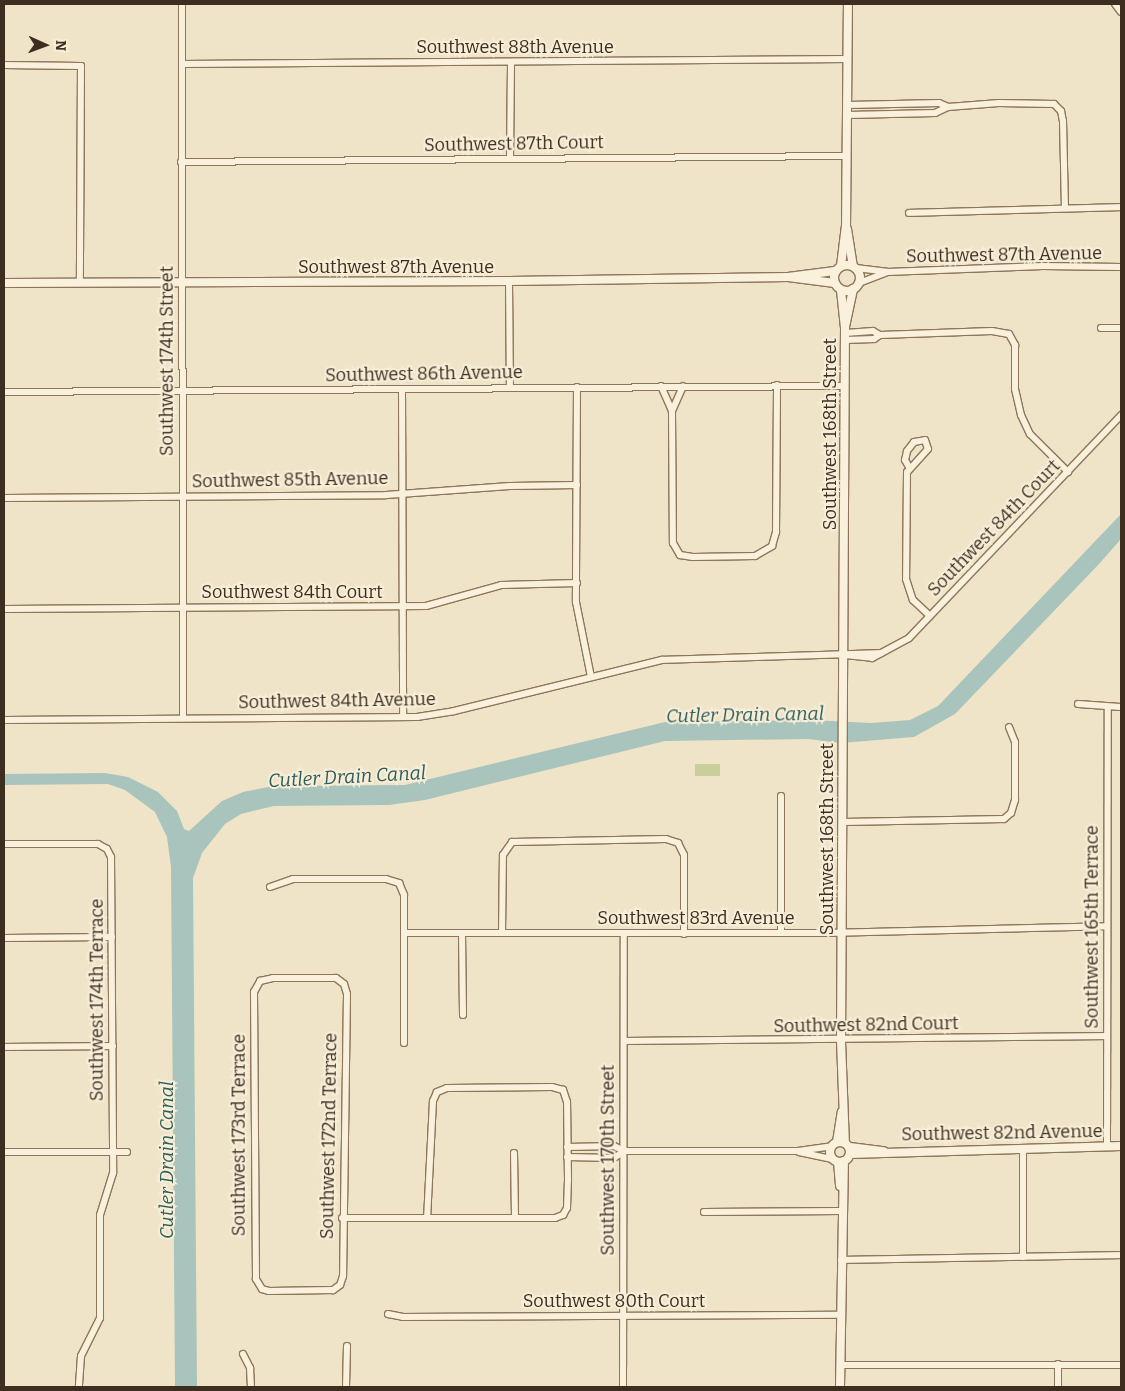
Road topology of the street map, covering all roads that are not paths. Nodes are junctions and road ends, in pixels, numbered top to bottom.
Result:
1 (182, 4) edge
2 (848, 4) edge
3 (1115, 4) edge
4 (1120, 12) edge
5 (848, 59) junction
6 (511, 63) junction
7 (182, 64) junction
8 (4, 65) edge
9 (848, 105) junction
10 (948, 107) junction
11 (848, 115) junction
12 (846, 156) junction
13 (510, 159) junction
14 (181, 162) junction
15 (1121, 207) edge
16 (1065, 208) junction
17 (909, 212) dead end
18 (846, 227) junction
19 (855, 267) junction
20 (1121, 267) edge
21 (838, 268) junction
22 (887, 272) junction
23 (788, 277) junction
24 (509, 281) junction
25 (181, 282) junction
26 (4, 283) edge
27 (80, 283) junction
28 (835, 283) junction
29 (859, 283) junction
30 (841, 290) junction
31 (853, 290) junction
32 (1101, 328) dead end
33 (1121, 328) edge
34 (845, 333) junction
35 (777, 385) junction
36 (661, 386) junction
37 (683, 386) junction
38 (845, 386) junction
39 (576, 387) junction
40 (510, 388) junction
41 (181, 389) junction
42 (402, 389) junction
43 (4, 392) edge
44 (672, 411) junction
45 (1121, 415) edge
46 (909, 467) dead end
47 (1068, 472) junction
48 (577, 485) junction
49 (403, 493) junction
50 (182, 496) junction
51 (4, 498) edge
52 (576, 583) junction
53 (403, 606) junction
54 (183, 608) junction
55 (4, 609) edge
56 (930, 616) junction
57 (844, 654) junction
58 (591, 677) junction
59 (1078, 704) dead end
60 (1108, 707) junction
61 (1121, 707) edge
62 (403, 717) junction
63 (183, 718) junction
64 (4, 720) edge
65 (1009, 727) dead end
66 (781, 796) dead end
67 (843, 822) junction
68 (4, 844) edge
69 (270, 887) dead end
70 (1107, 926) junction
71 (404, 933) junction
72 (462, 933) junction
73 (502, 933) junction
74 (624, 933) junction
75 (781, 933) junction
76 (842, 933) junction
77 (684, 934) junction
78 (112, 937) junction
79 (4, 938) edge
80 (257, 984) joint
81 (463, 1015) dead end
82 (1107, 1036) junction
83 (626, 1041) junction
84 (841, 1041) junction
85 (404, 1043) dead end
86 (113, 1046) junction
87 (4, 1047) edge
88 (843, 1146) junction
89 (1107, 1146) junction
90 (1121, 1146) edge
91 (567, 1147) junction
92 (1023, 1148) junction
93 (624, 1151) junction
94 (798, 1151) junction
95 (4, 1152) edge
96 (113, 1152) junction
97 (127, 1152) dead end
98 (514, 1153) dead end
99 (567, 1158) junction
100 (838, 1161) junction
101 (841, 1211) junction
102 (704, 1212) dead end
103 (342, 1218) junction
104 (427, 1218) junction
105 (515, 1218) junction
106 (1121, 1255) edge
107 (1023, 1257) junction
108 (841, 1260) junction
109 (337, 1288) joint
110 (388, 1314) dead end
111 (840, 1315) junction
112 (622, 1316) junction
113 (347, 1346) dead end
114 (243, 1354) dead end
115 (1058, 1364) junction
116 (840, 1365) junction
117 (1121, 1365) edge
118 (79, 1387) edge
119 (250, 1387) edge
120 (346, 1387) edge
121 (623, 1387) edge
122 (840, 1387) edge
123 (1058, 1387) edge

1 - 7 street, Southwest 174th Street
2 - 5 street
3 - 4 street
5 - 6 street, Southwest 88th Avenue
5 - 9 street
6 - 7 street, Southwest 88th Avenue
6 - 13 street
7 - 14 street, Southwest 174th Street
8 - 27 street
9 - 10 street
9 - 11 street
10 - 11 street
10 - 16 street
11 - 12 street
12 - 13 street, Southwest 87th Court
12 - 18 street
13 - 14 street, Southwest 87th Court
14 - 25 street, Southwest 174th Street
15 - 16 street
16 - 17 street
18 - 19 street
18 - 21 street
19 - 21 street
19 - 22 street, Southwest 87th Avenue
19 - 29 street
20 - 22 street, Southwest 87th Avenue
21 - 23 street, Southwest 87th Avenue
21 - 28 street
22 - 29 street, Southwest 87th Avenue
23 - 24 street, Southwest 87th Avenue
23 - 28 street, Southwest 87th Avenue
24 - 25 street, Southwest 87th Avenue
24 - 40 street
25 - 27 street, Southwest 87th Avenue
25 - 41 street, Southwest 174th Street
26 - 27 street, Southwest 87th Avenue
28 - 30 street
29 - 31 street
30 - 31 street
30 - 34 street, Southwest 168th Street
31 - 34 street, Southwest 168th Street
32 - 33 street
34 - 38 street, Southwest 168th Street
34 - 47 street
35 - 37 street, Southwest 86th Avenue
35 - 38 street, Southwest 86th Avenue
35 - 44 street
36 - 37 street, Southwest 86th Avenue
36 - 39 street, Southwest 86th Avenue
36 - 44 street
37 - 44 street
38 - 57 street, Southwest 168th Street
39 - 40 street, Southwest 86th Avenue
39 - 48 street
40 - 42 street, Southwest 86th Avenue
41 - 42 street, Southwest 86th Avenue
41 - 43 street, Southwest 86th Avenue
41 - 50 street, Southwest 174th Street
42 - 49 street
45 - 47 street, Southwest 84th Court
46 - 56 street
47 - 56 street, Southwest 84th Court
48 - 49 street, Southwest 85th Avenue
48 - 52 street
49 - 50 street, Southwest 85th Avenue
49 - 53 street
50 - 51 street, Southwest 85th Avenue
50 - 54 street, Southwest 174th Street
52 - 53 street, Southwest 84th Court
52 - 58 street
53 - 54 street, Southwest 84th Court
53 - 62 street
54 - 55 street, Southwest 84th Court
54 - 63 street, Southwest 174th Street
56 - 57 street, Southwest 84th Court
57 - 58 street, Southwest 84th Avenue
57 - 67 street, Southwest 168th Street
58 - 62 street, Southwest 84th Avenue
59 - 60 street
60 - 61 street
60 - 70 street, Southwest 165th Terrace
62 - 63 street, Southwest 84th Avenue
63 - 64 street, Southwest 84th Avenue
65 - 67 street
66 - 75 street
67 - 76 street, Southwest 168th Street
68 - 78 street, Southwest 174th Terrace
69 - 71 street
70 - 76 street, Southwest 83rd Avenue
70 - 82 street, Southwest 165th Terrace
71 - 72 street, Southwest 83rd Avenue
71 - 85 street
72 - 73 street, Southwest 83rd Avenue
72 - 81 street
73 - 74 street, Southwest 83rd Avenue
73 - 77 street
74 - 77 street, Southwest 83rd Avenue
74 - 83 street, Southwest 170th Street
75 - 76 street, Southwest 83rd Avenue
75 - 77 street, Southwest 83rd Avenue
76 - 84 street, Southwest 168th Street
78 - 79 street
78 - 86 street, Southwest 174th Terrace
80 - 103 street, Southwest 172nd Terrace
80 - 109 street, Southwest 173rd Terrace
82 - 84 street, Southwest 82nd Court
82 - 89 street, Southwest 165th Terrace
83 - 84 street, Southwest 82nd Court
83 - 93 street, Southwest 170th Street
84 - 88 street, Southwest 168th Street
86 - 87 street
86 - 96 street, Southwest 174th Terrace
88 - 92 street, Southwest 82nd Avenue
88 - 94 street, Southwest 82nd Avenue
88 - 100 street, Southwest 168th Street
88 - 100 street
89 - 90 street, Southwest 82nd Avenue
89 - 92 street, Southwest 82nd Avenue
91 - 93 street, Southwest 82nd Avenue
91 - 99 street
91 - 104 street
92 - 107 street
93 - 94 street, Southwest 82nd Avenue
93 - 99 street, Southwest 82nd Avenue
93 - 112 street, Southwest 170th Street
94 - 100 street, Southwest 82nd Avenue
95 - 96 street
96 - 97 street
96 - 118 street, Southwest 174th Terrace
98 - 105 street
99 - 105 street
100 - 101 street
101 - 102 street
101 - 108 street
103 - 104 street
103 - 109 street, Southwest 172nd Terrace
104 - 105 street
106 - 107 street
107 - 108 street
108 - 111 street
110 - 112 street, Southwest 80th Court
111 - 112 street, Southwest 80th Court
111 - 116 street
112 - 121 street, Southwest 170th Street
113 - 120 street
114 - 119 street
115 - 116 street
115 - 117 street
115 - 123 street
116 - 122 street

